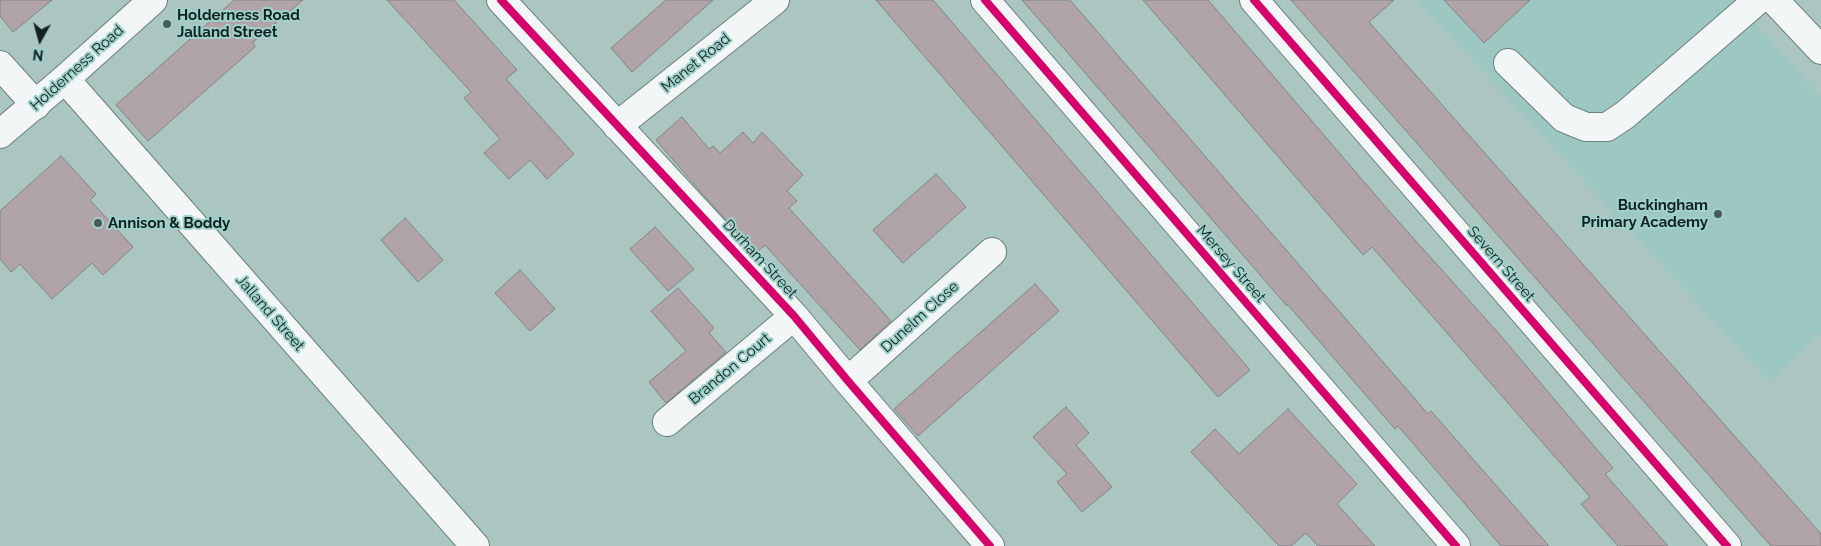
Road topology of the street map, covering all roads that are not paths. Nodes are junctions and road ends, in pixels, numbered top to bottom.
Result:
1 (153, 0) edge
2 (501, 0) edge
3 (775, 0) edge
4 (986, 0) edge
5 (1254, 0) edge
6 (1758, 0) edge
7 (1774, 0) edge
8 (1821, 50) edge
9 (1508, 63) dead end
10 (0, 65) edge
11 (65, 80) junction
12 (36, 105) junction
13 (618, 126) junction
14 (0, 134) edge
15 (992, 252) dead end
16 (794, 316) junction
17 (848, 381) junction
18 (666, 422) dead end
19 (475, 546) edge
20 (990, 546) edge
21 (1456, 546) edge
22 (1727, 546) edge

1 - 11 main road, Holderness Road
2 - 13 main road, Durham Street
3 - 13 main road, Manet Road
4 - 21 main road, Mersey Street
5 - 22 main road, Severn Street
6 - 9 main road
7 - 8 main road
10 - 12 main road
11 - 12 main road, Holderness Road
11 - 19 main road, Jalland Street
12 - 14 main road, Holderness Road
13 - 16 main road, Durham Street
15 - 17 main road, Dunelm Close
16 - 17 main road, Durham Street
16 - 18 main road, Brandon Court
17 - 20 main road, Durham Street

